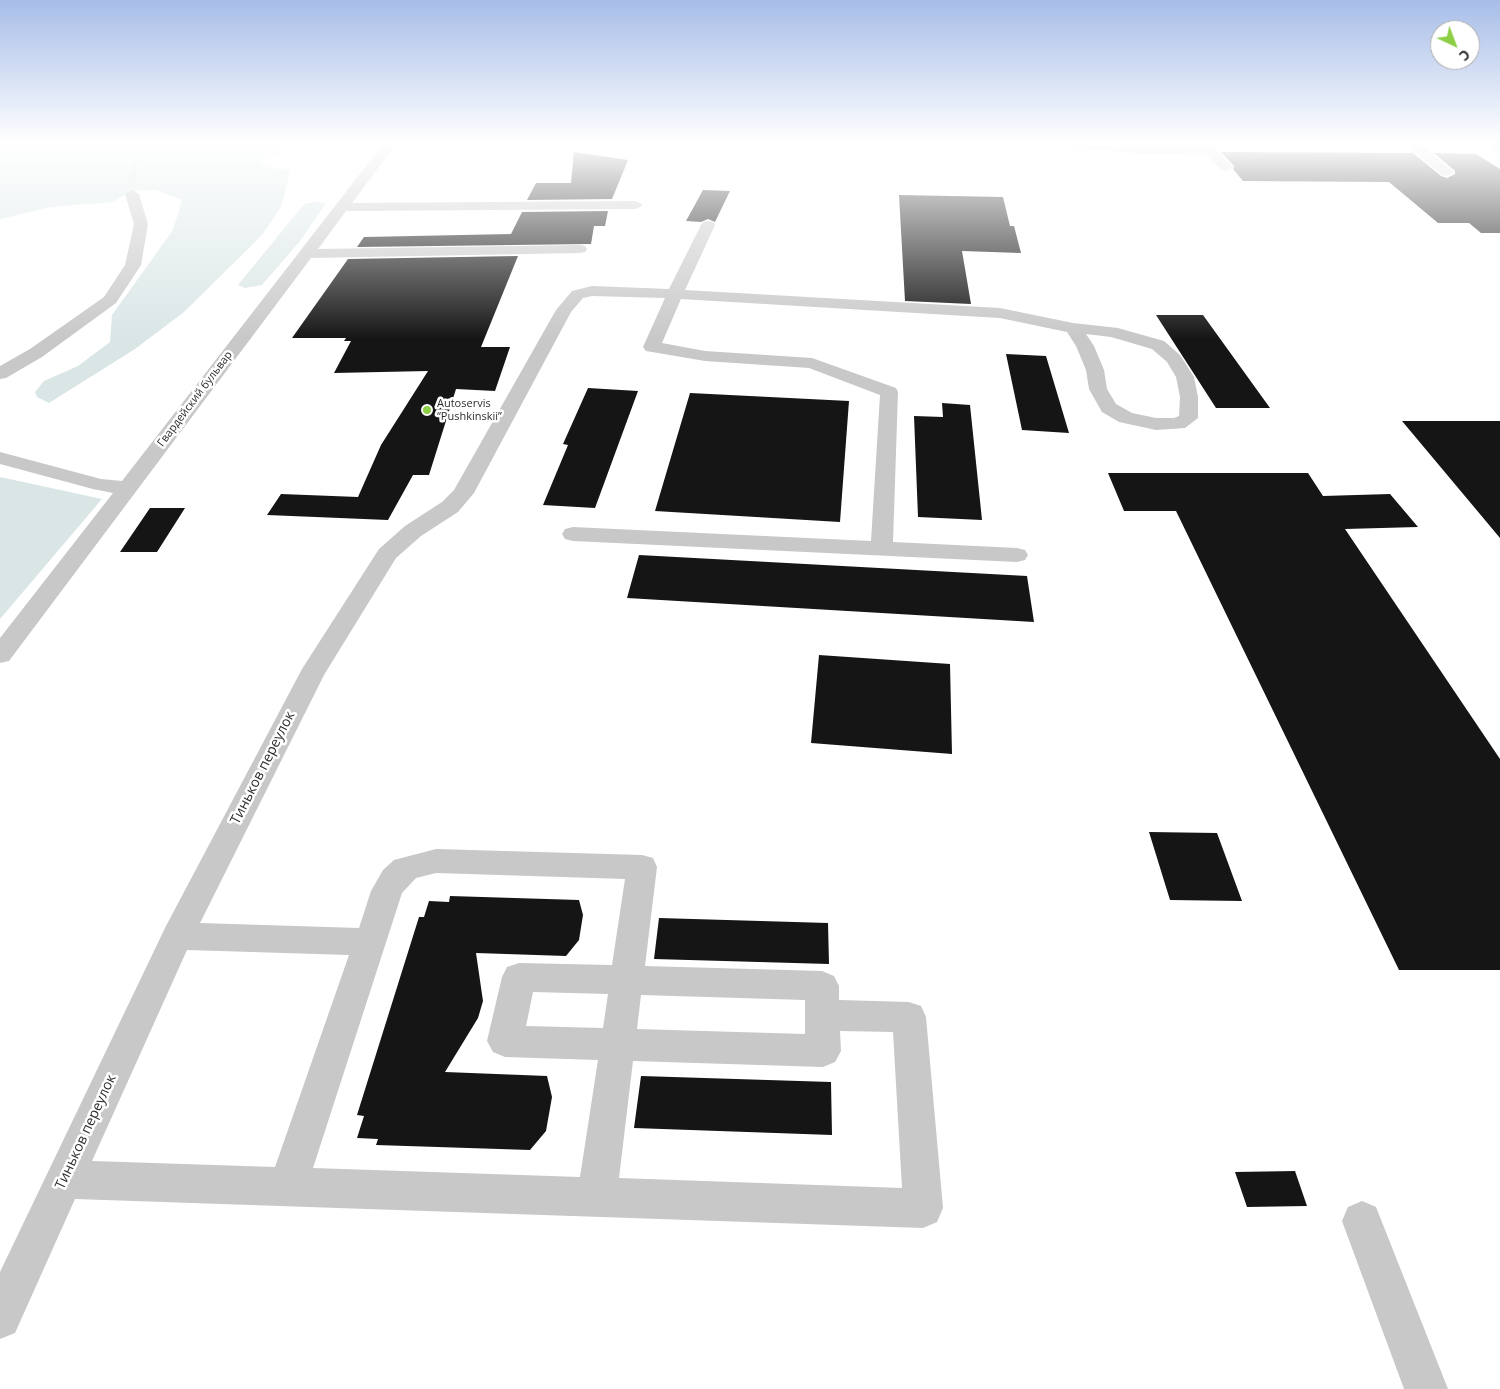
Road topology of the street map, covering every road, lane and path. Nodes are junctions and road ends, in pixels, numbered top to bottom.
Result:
1 (136, 209) edge
2 (341, 209) edge
3 (708, 225) dead end
4 (580, 249) dead end
5 (306, 254) junction
6 (675, 294) junction
7 (1073, 328) junction
8 (0, 374) edge
9 (0, 458) edge
10 (127, 488) junction
11 (573, 534) dead end
12 (882, 547) junction
13 (1017, 555) dead end
14 (0, 655) edge
15 (177, 936) junction
16 (370, 942) junction
17 (626, 981) junction
18 (823, 1015) junction
19 (618, 1045) junction
20 (65, 1178) junction
21 (288, 1186) junction
22 (597, 1196) junction
23 (1362, 1221) dead end
24 (0, 1318) edge
25 (1426, 1389) edge

1 - 8 street
2 - 5 street, Гвардейский бульвар
3 - 6 street
4 - 5 street
5 - 10 street, Гвардейский бульвар
6 - 7 street, Тиньков переулок
6 - 12 street
6 - 15 street, Тиньков переулок
7 - 7 street, Тиньков переулок
9 - 10 street
10 - 14 street, Гвардейский бульвар
11 - 12 street
12 - 13 street
15 - 16 street
15 - 20 street, Тиньков переулок
16 - 17 street
16 - 21 street
17 - 18 street
17 - 19 street
17 - 19 street
18 - 19 street
18 - 22 street
19 - 22 street
20 - 21 street
20 - 24 street, Тиньков переулок
21 - 22 street
23 - 25 street

